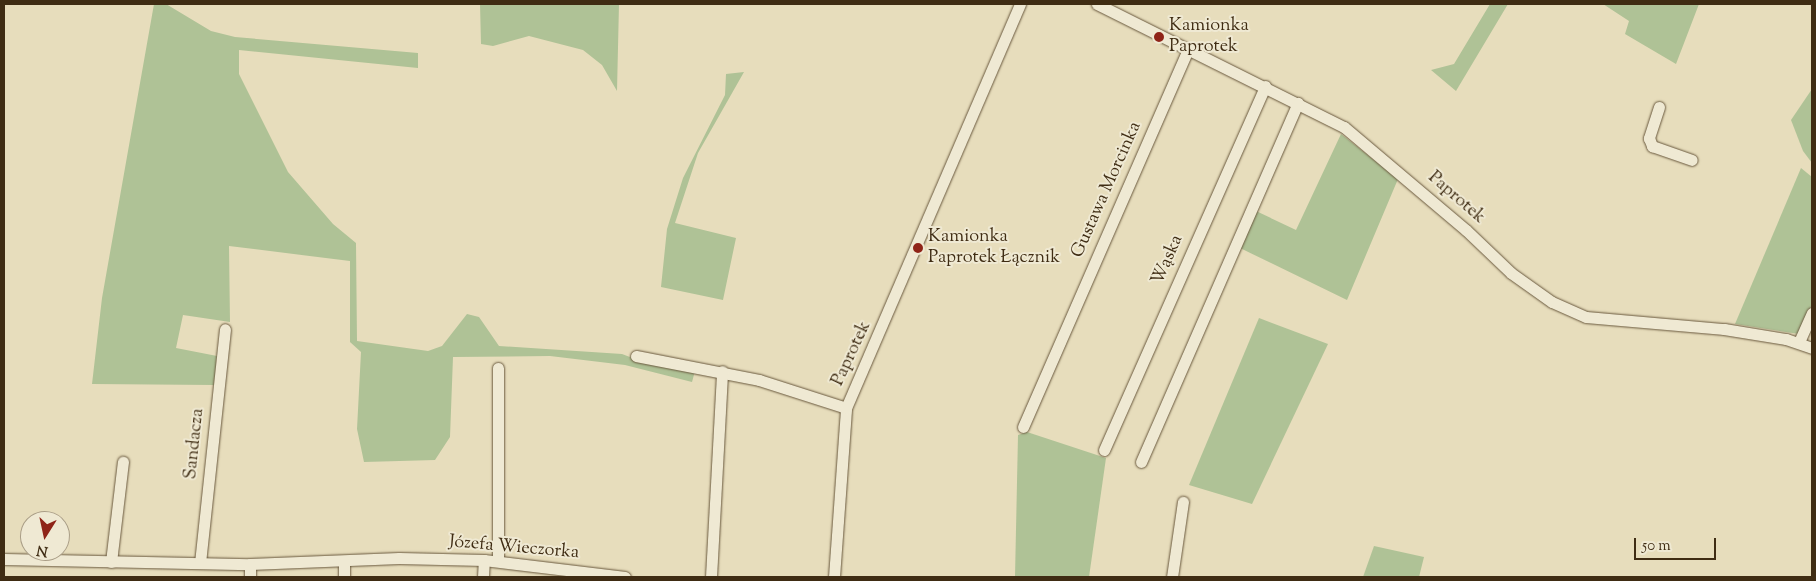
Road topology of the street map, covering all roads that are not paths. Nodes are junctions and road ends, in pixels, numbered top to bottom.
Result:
1 (1020, 4) edge
2 (1097, 4) edge
3 (1188, 50) junction
4 (1265, 86) junction
5 (1298, 103) junction
6 (1659, 107) dead end
7 (1692, 160) dead end
8 (1812, 313) edge
9 (225, 328) dead end
10 (1799, 342) junction
11 (1812, 348) edge
12 (636, 356) dead end
13 (498, 368) dead end
14 (722, 371) junction
15 (846, 408) junction
16 (1023, 427) dead end
17 (1104, 450) dead end
18 (122, 462) dead end
19 (1141, 462) dead end
20 (1183, 502) dead end
21 (4, 559) edge
22 (484, 560) junction
23 (111, 562) junction
24 (344, 562) junction
25 (498, 562) junction
26 (200, 563) junction
27 (250, 564) junction
28 (598, 576) edge
29 (250, 577) edge
30 (344, 577) edge
31 (484, 577) edge
32 (626, 577) edge
33 (711, 577) edge
34 (834, 577) edge
35 (1172, 577) edge

1 - 15 street, Paprotek
2 - 3 street, Paprotek
3 - 4 street, Paprotek
3 - 16 street, Gustawa Morcinka
4 - 5 street, Paprotek
4 - 17 street, Wąska
5 - 10 street, Paprotek
5 - 19 street
6 - 7 street
8 - 10 street
9 - 26 street, Sandacza
10 - 11 street, Paprotek
12 - 14 street, Paprotek
13 - 25 street
14 - 15 street, Paprotek
14 - 33 street
15 - 34 street
18 - 23 street
20 - 35 street
21 - 23 street
22 - 24 street, Józefa Wieczorka
22 - 25 street, Józefa Wieczorka
22 - 31 street
23 - 26 street
24 - 27 street
24 - 30 street
25 - 28 street, Józefa Wieczorka
26 - 27 street
27 - 29 street
28 - 32 street, Józefa Wieczorka

